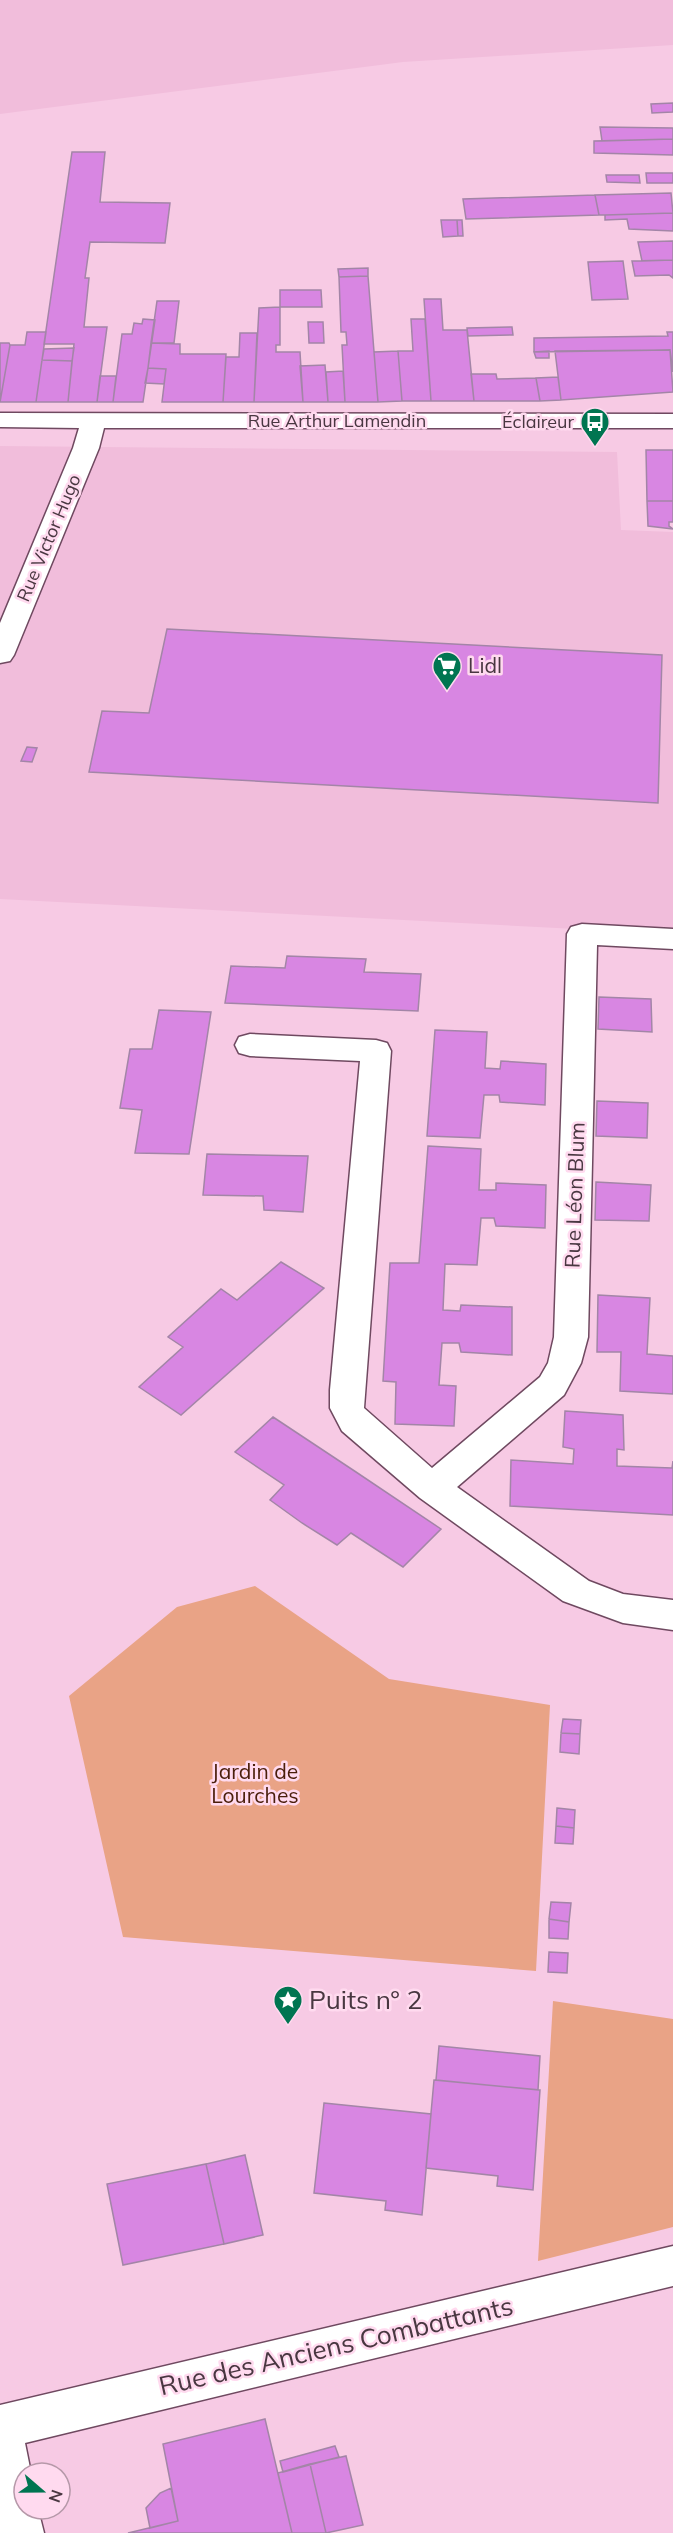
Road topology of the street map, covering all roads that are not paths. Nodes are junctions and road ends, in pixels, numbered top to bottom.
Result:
1 (0, 420) edge
2 (93, 421) junction
3 (673, 421) edge
4 (0, 655) edge
5 (673, 939) edge
6 (250, 1045) dead end
7 (432, 1488) junction
8 (673, 1615) edge
9 (673, 2266) edge
10 (0, 2428) edge
11 (21, 2533) edge

1 - 2 street, Rue Arthur Lamendin
2 - 3 street, Rue Arthur Lamendin
2 - 4 street, Rue Victor Hugo
5 - 7 street, Rue Léon Blum
6 - 7 street
7 - 8 street
9 - 10 street, Rue des Anciens Combattants
10 - 11 street

